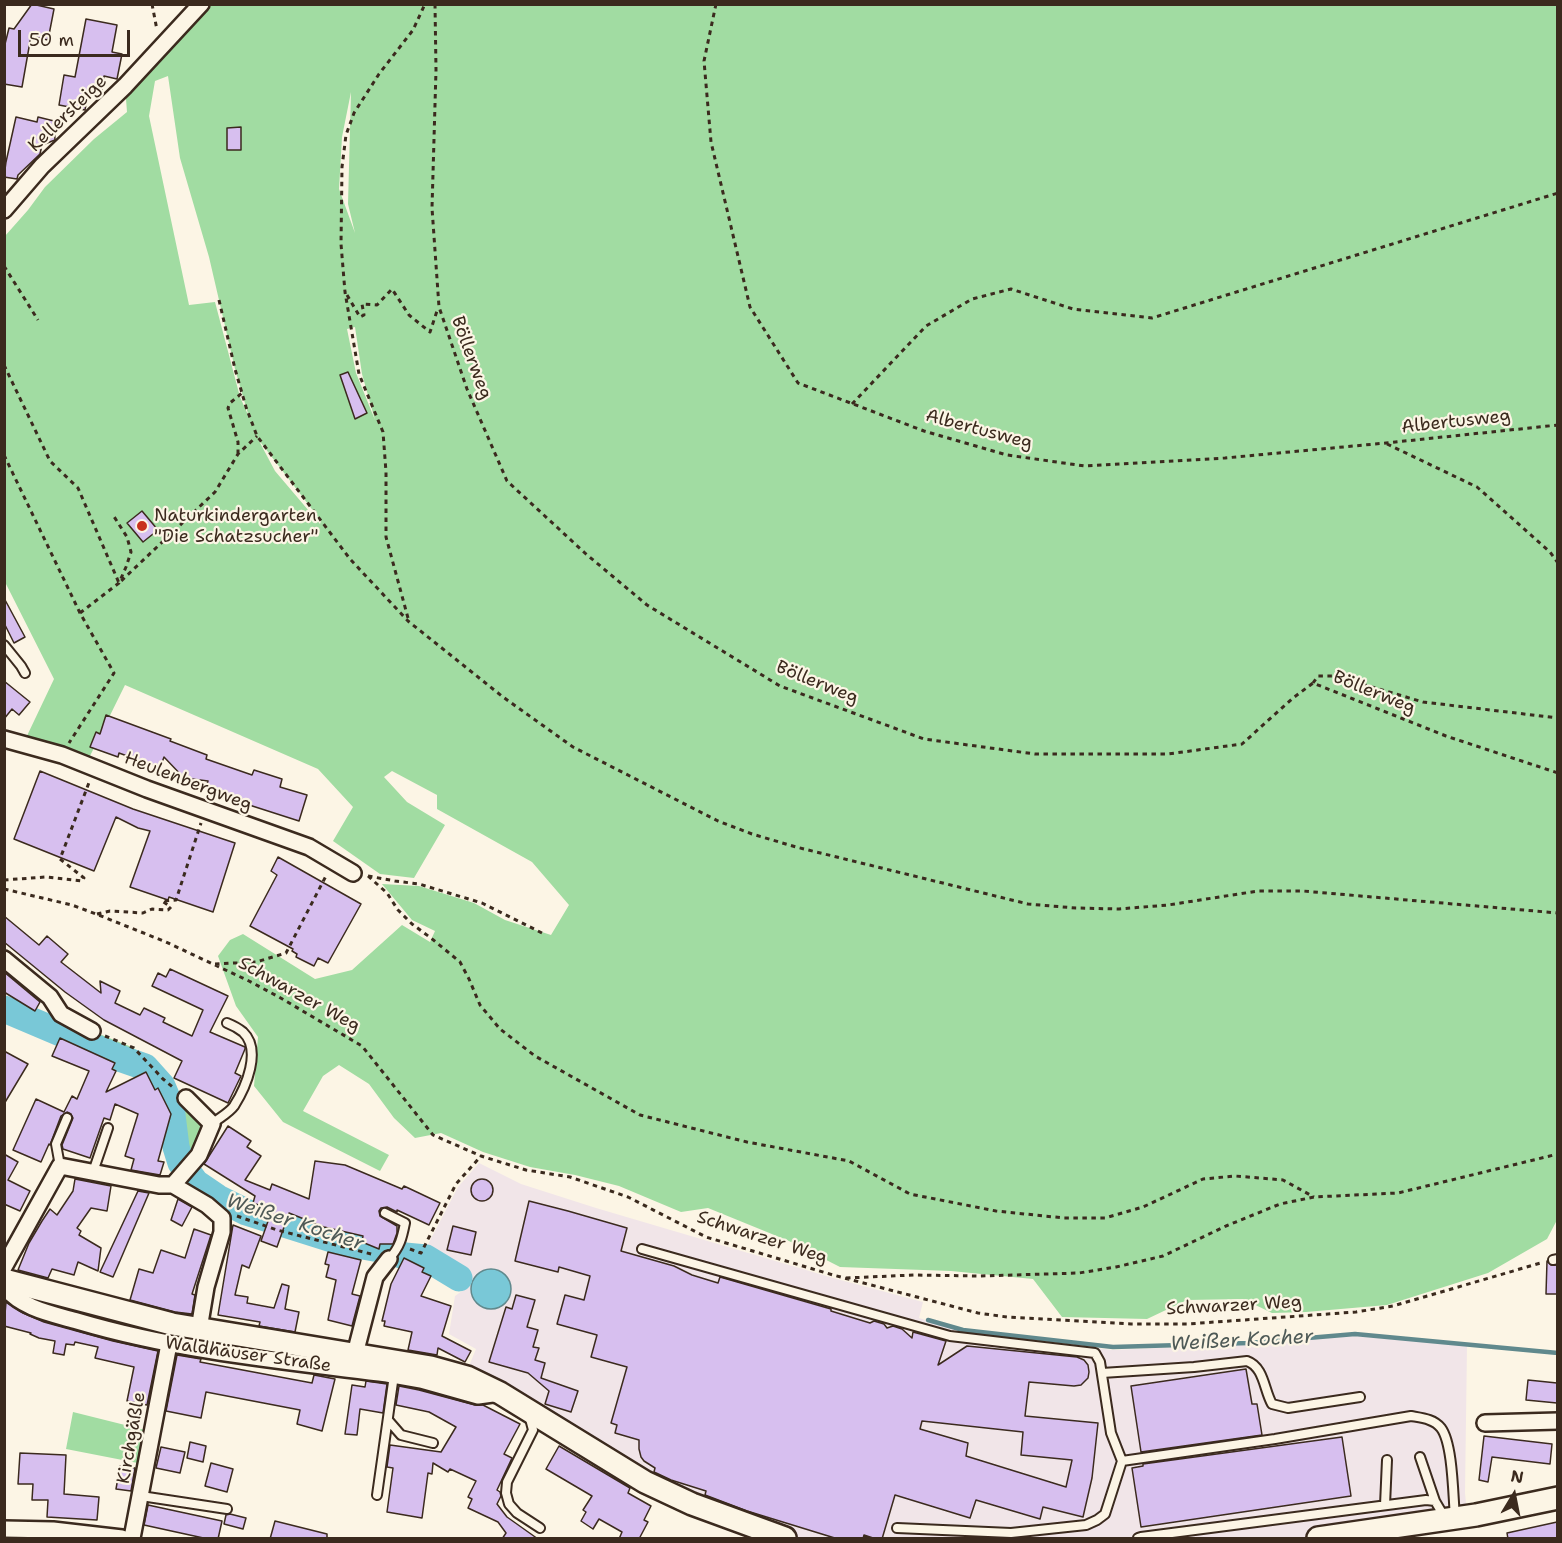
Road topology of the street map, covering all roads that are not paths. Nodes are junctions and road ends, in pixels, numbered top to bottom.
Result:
1 (201, 4) edge
2 (4, 210) edge
3 (4, 645) edge
4 (25, 674) dead end
5 (4, 739) edge
6 (361, 874) road end
7 (4, 959) edge
8 (227, 1023) dead end
9 (92, 1031) road end
10 (186, 1098) road end
11 (67, 1118) dead end
12 (212, 1124) junction
13 (108, 1128) dead end
14 (60, 1166) junction
15 (93, 1172) junction
16 (176, 1181) junction
17 (385, 1213) dead end
18 (642, 1249) dead end
19 (392, 1255) joint
20 (4, 1267) edge
21 (4, 1280) edge
22 (4, 1286) edge
23 (199, 1329) junction
24 (169, 1344) junction
25 (355, 1354) junction
26 (1102, 1373) junction
27 (394, 1376) junction
28 (500, 1393) junction
29 (1360, 1397) dead end
30 (528, 1410) junction
31 (388, 1420) junction
32 (1557, 1421) edge
33 (1485, 1423) dead end
34 (433, 1443) dead end
35 (1420, 1457) dead end
36 (1387, 1460) dead end
37 (1122, 1461) junction
38 (377, 1495) dead end
39 (141, 1496) junction
40 (1557, 1498) edge
41 (1435, 1501) junction
42 (1385, 1505) junction
43 (227, 1509) dead end
44 (1451, 1519) junction
45 (540, 1528) dead end
46 (897, 1528) dead end
47 (4, 1529) edge
48 (122, 1539) edge
49 (132, 1539) edge
50 (785, 1539) edge
51 (1138, 1539) edge
52 (1318, 1539) edge

1 - 2 street, Kellersteige
3 - 4 lane
5 - 6 street, Heulenbergweg
7 - 9 street
8 - 12 lane
10 - 12 street
11 - 14 lane
12 - 16 street
13 - 15 lane
14 - 15 street
14 - 20 street
15 - 16 street
16 - 23 street
17 - 19 lane
18 - 26 lane
19 - 25 street
21 - 23 street, Waldhäuser Straße
22 - 24 street, Waldhäuser Straße
23 - 25 street, Waldhäuser Straße
24 - 27 street, Waldhäuser Straße
24 - 39 street, Kirchgäßle
25 - 28 street, Waldhäuser Straße
26 - 29 lane
26 - 37 lane
27 - 28 street, Waldhäuser Straße
27 - 31 lane
28 - 30 street, Waldhäuser Straße
30 - 45 lane
30 - 50 street, Waldhäuser Straße
31 - 34 lane
31 - 38 lane
32 - 33 street
35 - 41 lane
36 - 42 lane
37 - 44 lane
37 - 46 lane
39 - 43 lane
39 - 49 street, Kirchgäßle
40 - 44 street
41 - 42 lane
41 - 44 lane
42 - 51 lane
44 - 52 street
47 - 48 street

